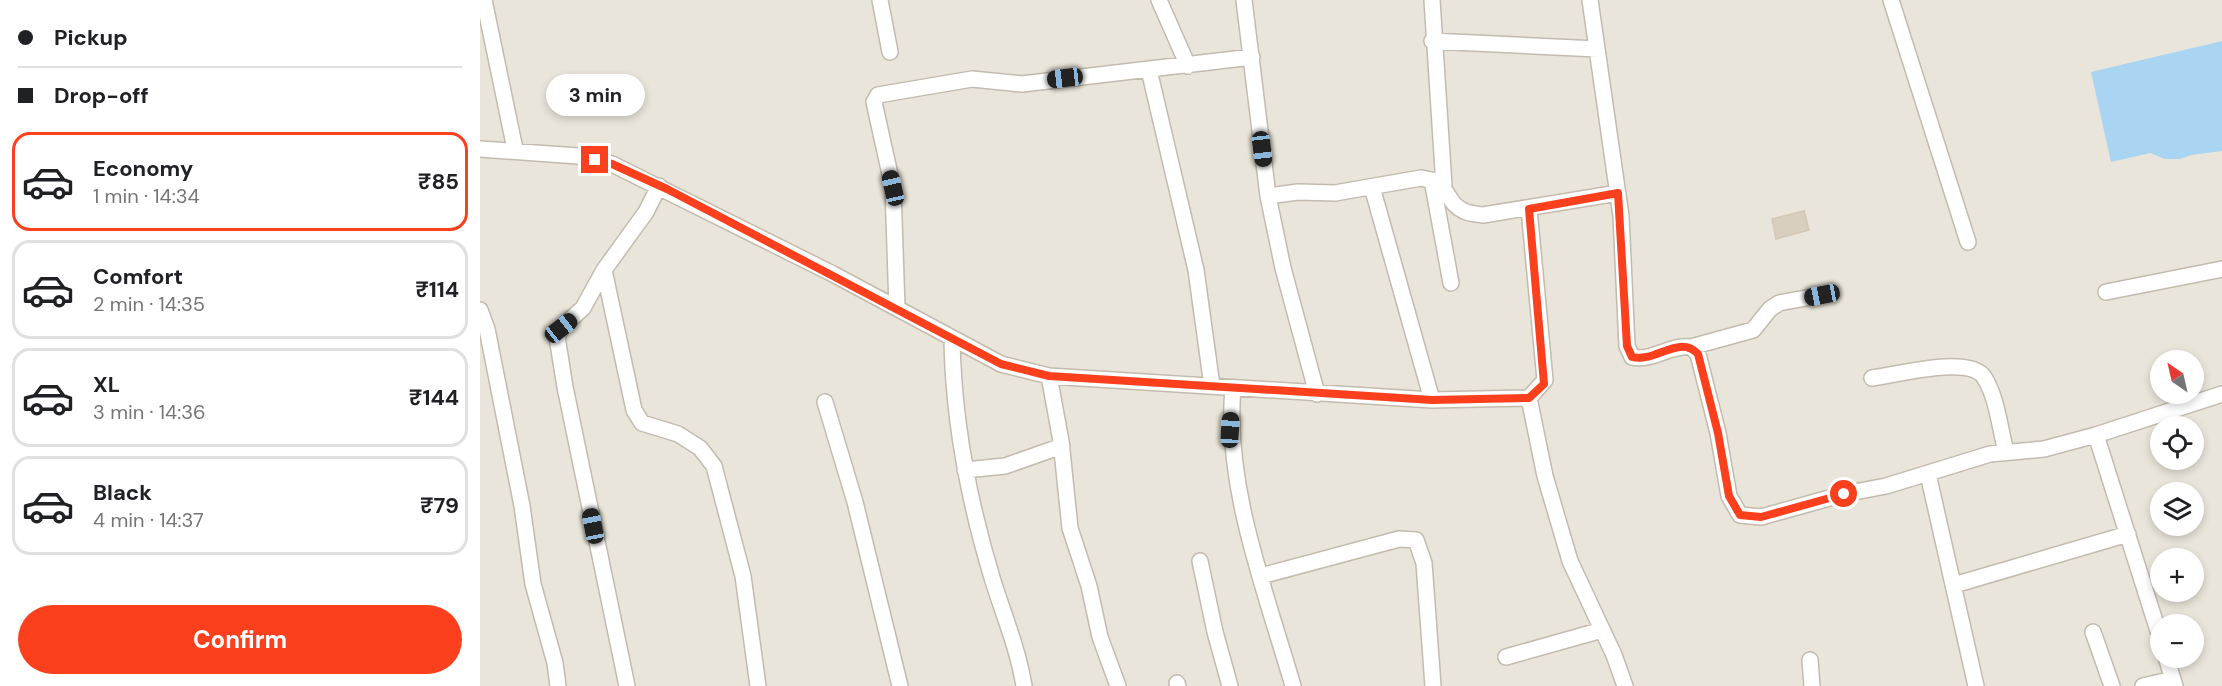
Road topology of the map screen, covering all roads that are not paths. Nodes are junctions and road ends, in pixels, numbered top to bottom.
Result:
1 (484, 0) edge
2 (879, 0) edge
3 (1159, 0) edge
4 (1244, 0) edge
5 (1432, 0) edge
6 (1590, 0) edge
7 (1892, 0) edge
8 (1432, 41) junction
9 (1597, 50) junction
10 (890, 52) dead end
11 (1252, 57) junction
12 (1188, 66) junction
13 (1149, 70) junction
14 (480, 149) edge
15 (515, 149) junction
16 (1438, 183) junction
17 (659, 186) junction
18 (1372, 187) junction
19 (1618, 193) junction
20 (1268, 196) junction
21 (1529, 209) junction
22 (1968, 243) dead end
23 (2222, 269) edge
24 (604, 270) junction
25 (1451, 283) dead end
26 (2106, 292) dead end
27 (1822, 295) dead end
28 (897, 308) junction
29 (480, 310) edge
30 (952, 338) junction
31 (1691, 347) junction
32 (1049, 376) junction
33 (1872, 378) dead end
34 (1212, 386) junction
35 (1233, 388) junction
36 (1317, 394) junction
37 (2222, 394) edge
38 (1529, 398) junction
39 (1432, 400) junction
40 (825, 402) dead end
41 (2096, 435) junction
42 (1062, 446) junction
43 (2006, 452) junction
44 (965, 470) junction
45 (1928, 474) junction
46 (2128, 534) junction
47 (1200, 561) dead end
48 (1261, 576) junction
49 (1954, 585) junction
50 (2153, 614) edge
51 (1602, 630) junction
52 (2093, 632) dead end
53 (1506, 657) dead end
54 (1810, 660) dead end
55 (2174, 682) edge
56 (558, 686) edge
57 (627, 686) edge
58 (758, 686) edge
59 (900, 686) edge
60 (1024, 686) edge
61 (1118, 686) edge
62 (1230, 686) edge
63 (1293, 686) edge
64 (1432, 686) edge
65 (1625, 686) edge
66 (1812, 686) edge
67 (1976, 686) edge
68 (2112, 686) edge
69 (2143, 686) edge

1 - 15 street
2 - 10 street
3 - 12 street
4 - 11 street
5 - 8 street
6 - 9 street
7 - 22 street
8 - 9 street
8 - 16 street
9 - 19 street
11 - 12 street
11 - 20 street
12 - 13 street
13 - 28 street
13 - 34 street
14 - 15 street
15 - 17 street
16 - 18 street
16 - 21 street
16 - 25 street
17 - 24 street
17 - 28 street
18 - 20 street
18 - 39 street
19 - 21 street
19 - 31 street
20 - 36 street
21 - 38 street
23 - 26 street
24 - 57 street
24 - 58 street
27 - 31 street
28 - 30 street
29 - 56 street
30 - 32 street
30 - 44 street
31 - 45 street
32 - 34 street
32 - 42 street
33 - 43 street
34 - 35 street
35 - 36 street
35 - 48 street
36 - 39 street
37 - 41 street
38 - 39 street
38 - 51 street
40 - 59 street
41 - 43 street
41 - 46 street
42 - 44 street
42 - 61 street
43 - 45 street
44 - 60 street
45 - 49 street
46 - 49 street
46 - 50 street
47 - 62 street
48 - 63 street
48 - 64 street
49 - 67 street
51 - 53 street
51 - 65 street
52 - 68 street
54 - 66 street
55 - 69 street

